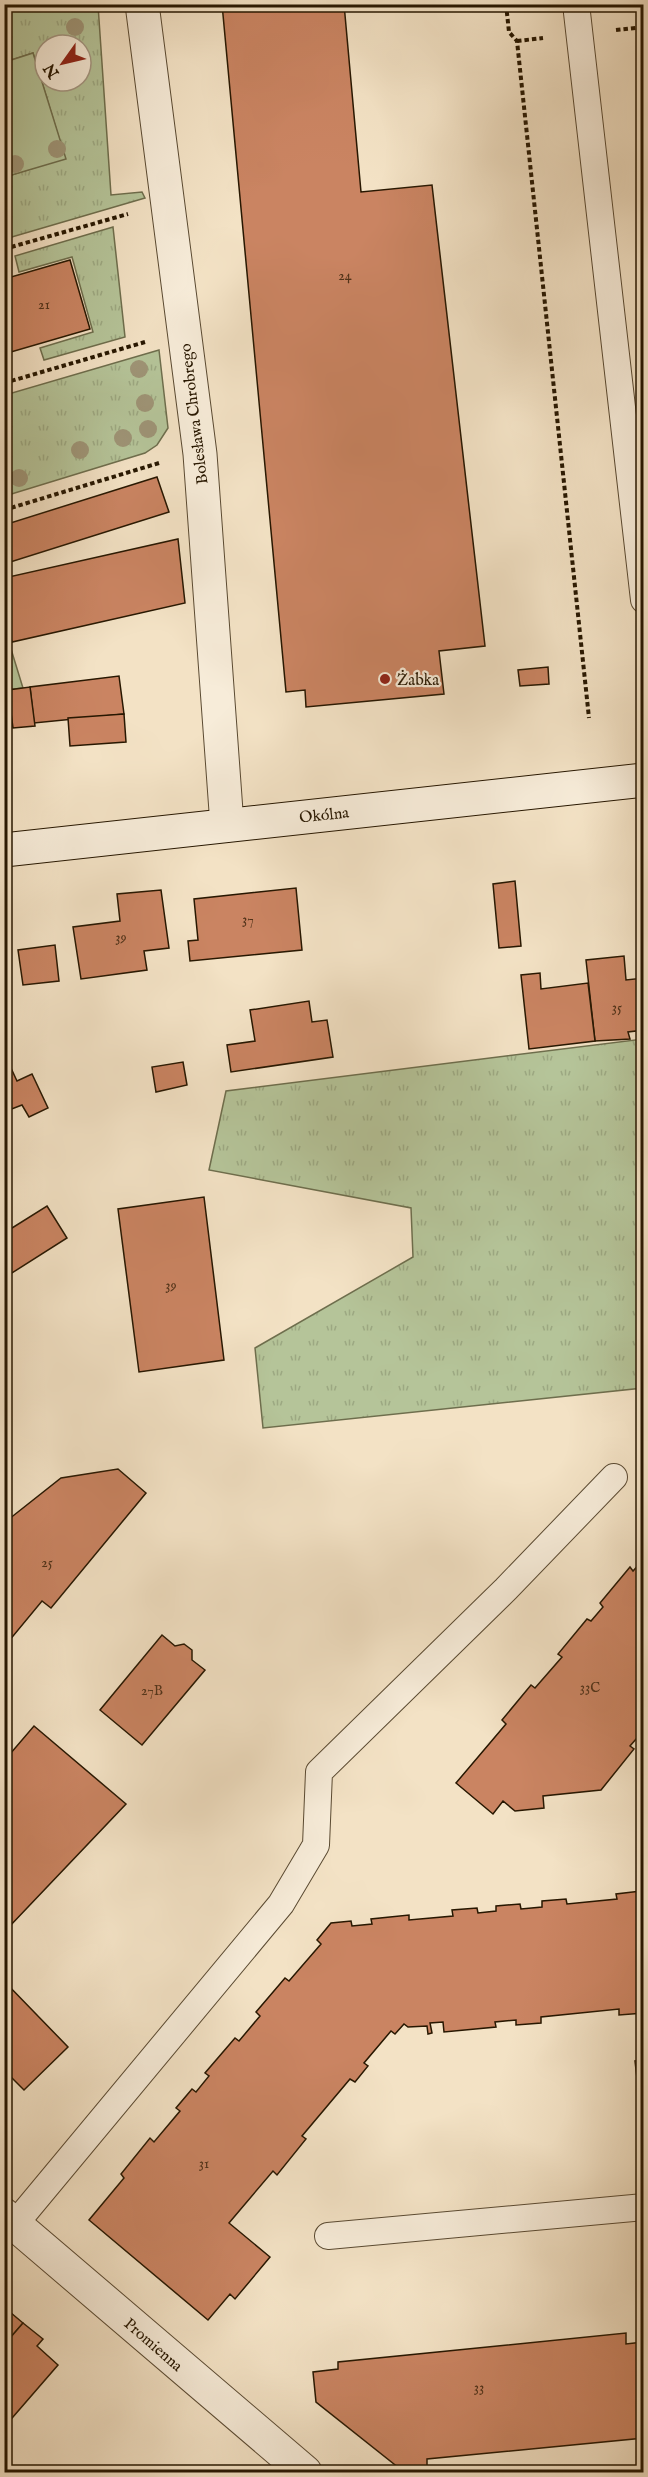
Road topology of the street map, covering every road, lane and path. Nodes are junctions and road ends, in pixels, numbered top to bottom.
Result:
1 (142, 4) edge
2 (506, 4) edge
3 (576, 4) edge
4 (168, 202) junction
5 (4, 249) edge
6 (184, 331) junction
7 (4, 383) edge
8 (200, 454) junction
9 (4, 510) edge
10 (644, 600) edge
11 (589, 718) dead end
12 (644, 780) edge
13 (227, 825) junction
14 (4, 850) edge
15 (614, 1477) dead end
16 (644, 2207) edge
17 (10, 2220) edge
18 (328, 2236) dead end
19 (305, 2472) edge

1 - 4 street, Bolesława Chrobrego
2 - 11 path
3 - 10 lane
4 - 5 path
4 - 6 street, Bolesława Chrobrego
6 - 7 path
6 - 8 street, Bolesława Chrobrego
8 - 9 path
8 - 13 street, Bolesława Chrobrego
12 - 13 street, Okólna
13 - 14 street, Okólna
15 - 17 lane
16 - 18 lane
17 - 19 street, Promienna

